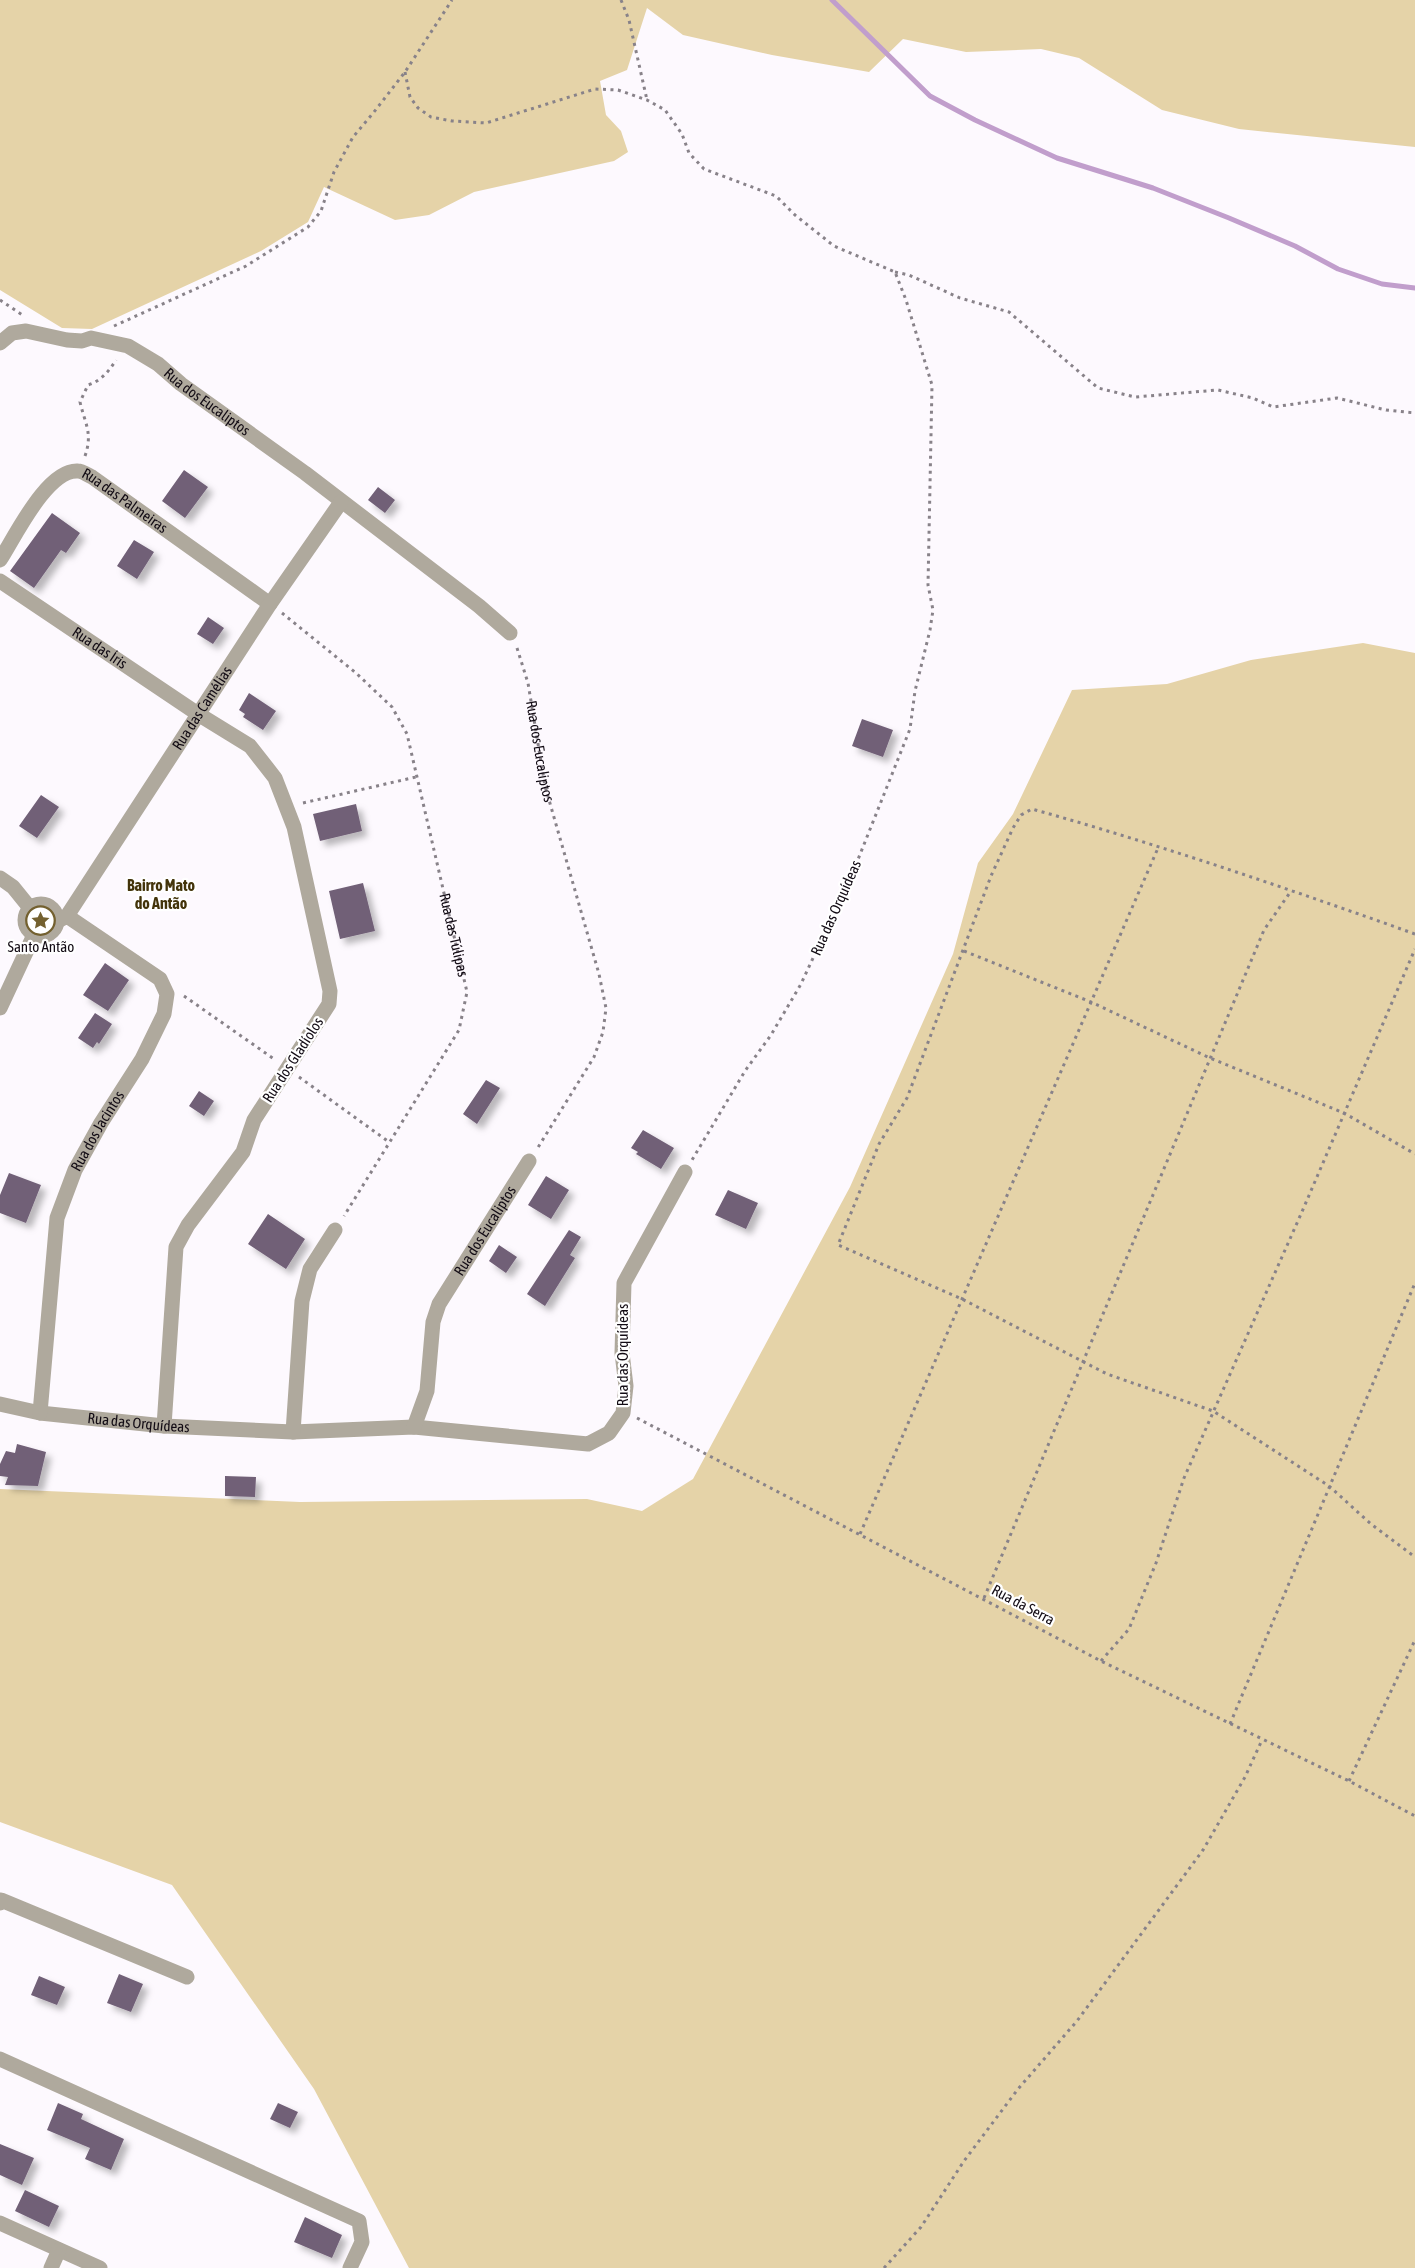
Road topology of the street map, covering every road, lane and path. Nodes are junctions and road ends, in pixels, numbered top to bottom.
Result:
1 (452, 0) edge
2 (621, 0) edge
3 (405, 72) junction
4 (647, 100) junction
5 (895, 272) junction
6 (91, 338) junction
7 (0, 343) edge
8 (122, 345) junction
9 (1415, 413) edge
10 (78, 471) junction
11 (341, 502) junction
12 (0, 560) edge
13 (0, 581) edge
14 (270, 604) junction
15 (510, 633) joint
16 (198, 714) junction
17 (417, 777) junction
18 (286, 807) junction
19 (1158, 848) junction
20 (0, 878) edge
21 (1291, 891) junction
22 (30, 908) junction
23 (62, 919) junction
24 (1415, 934) edge
25 (34, 935) junction
26 (1415, 949) edge
27 (964, 951) junction
28 (160, 979) junction
29 (1091, 1002) junction
30 (0, 1008) edge
31 (1210, 1058) junction
32 (288, 1069) junction
33 (1344, 1113) junction
34 (389, 1142) junction
35 (1415, 1154) edge
36 (529, 1161) joint
37 (685, 1172) joint
38 (335, 1230) joint
39 (1415, 1283) edge
40 (962, 1299) junction
41 (1084, 1360) junction
42 (0, 1404) edge
43 (1213, 1411) junction
44 (40, 1413) junction
45 (620, 1418) junction
46 (164, 1426) junction
47 (414, 1427) junction
48 (293, 1432) junction
49 (1329, 1486) junction
50 (860, 1534) junction
51 (1415, 1557) edge
52 (984, 1598) junction
53 (1415, 1641) edge
54 (1101, 1661) junction
55 (1230, 1724) junction
56 (1262, 1740) junction
57 (1349, 1781) junction
58 (1415, 1816) edge
59 (0, 1903) edge
60 (187, 1977) dead end
61 (0, 2059) edge
62 (0, 2223) edge
63 (59, 2250) junction
64 (51, 2268) edge
65 (100, 2268) edge
66 (350, 2268) edge
67 (884, 2268) edge

1 - 3 path
2 - 4 path
3 - 4 path
3 - 6 path
4 - 5 path
5 - 9 path
5 - 37 path, Rua das Orquídeas
6 - 7 street, Rua dos Eucaliptos
6 - 8 street, Rua dos Eucaliptos
8 - 10 path
8 - 11 street, Rua dos Eucaliptos
10 - 12 street, Rua das Palmeiras
10 - 14 street, Rua das Palmeiras
11 - 14 street, Rua das Camélias
11 - 15 street, Rua dos Eucaliptos
13 - 16 street, Rua das Íris
14 - 16 street, Rua das Camélias
14 - 17 path, Rua das Túlipas
15 - 36 path, Rua dos Eucaliptos
16 - 18 street, Rua dos Gladíolos
16 - 23 street, Rua das Camélias
17 - 18 path
17 - 34 path, Rua das Túlipas
18 - 32 street, Rua dos Gladíolos
19 - 21 path
19 - 27 path
19 - 29 path
20 - 22 street
21 - 24 path
21 - 31 path
22 - 23 street
22 - 25 street
23 - 25 street
23 - 28 street
25 - 30 street
26 - 33 path
27 - 29 path
27 - 40 path
28 - 32 path
28 - 44 street, Rua dos Jacintos
29 - 31 path
29 - 40 path
31 - 33 path
31 - 41 path
32 - 34 path
32 - 46 street, Rua dos Gladíolos
33 - 35 path
33 - 43 path
34 - 38 path, Rua das Túlipas
36 - 47 street, Rua dos Eucaliptos
37 - 45 street, Rua das Orquídeas
38 - 48 street
39 - 49 path
40 - 41 path
40 - 50 path
41 - 43 path
41 - 52 path
42 - 44 street, Rua das Orquídeas
43 - 49 path
43 - 54 path
44 - 46 street, Rua das Orquídeas
45 - 47 street, Rua das Orquídeas
45 - 50 path, Rua da Serra
46 - 48 street, Rua das Orquídeas
47 - 48 street, Rua das Orquídeas
49 - 51 path
49 - 55 path
50 - 52 path, Rua da Serra
52 - 54 path, Rua da Serra
53 - 57 path
54 - 55 path, Rua da Serra
55 - 56 path, Rua da Serra
56 - 57 path, Rua da Serra
56 - 67 path
57 - 58 path, Rua da Serra
59 - 60 street
61 - 66 street
62 - 63 street
63 - 64 street
63 - 65 street

